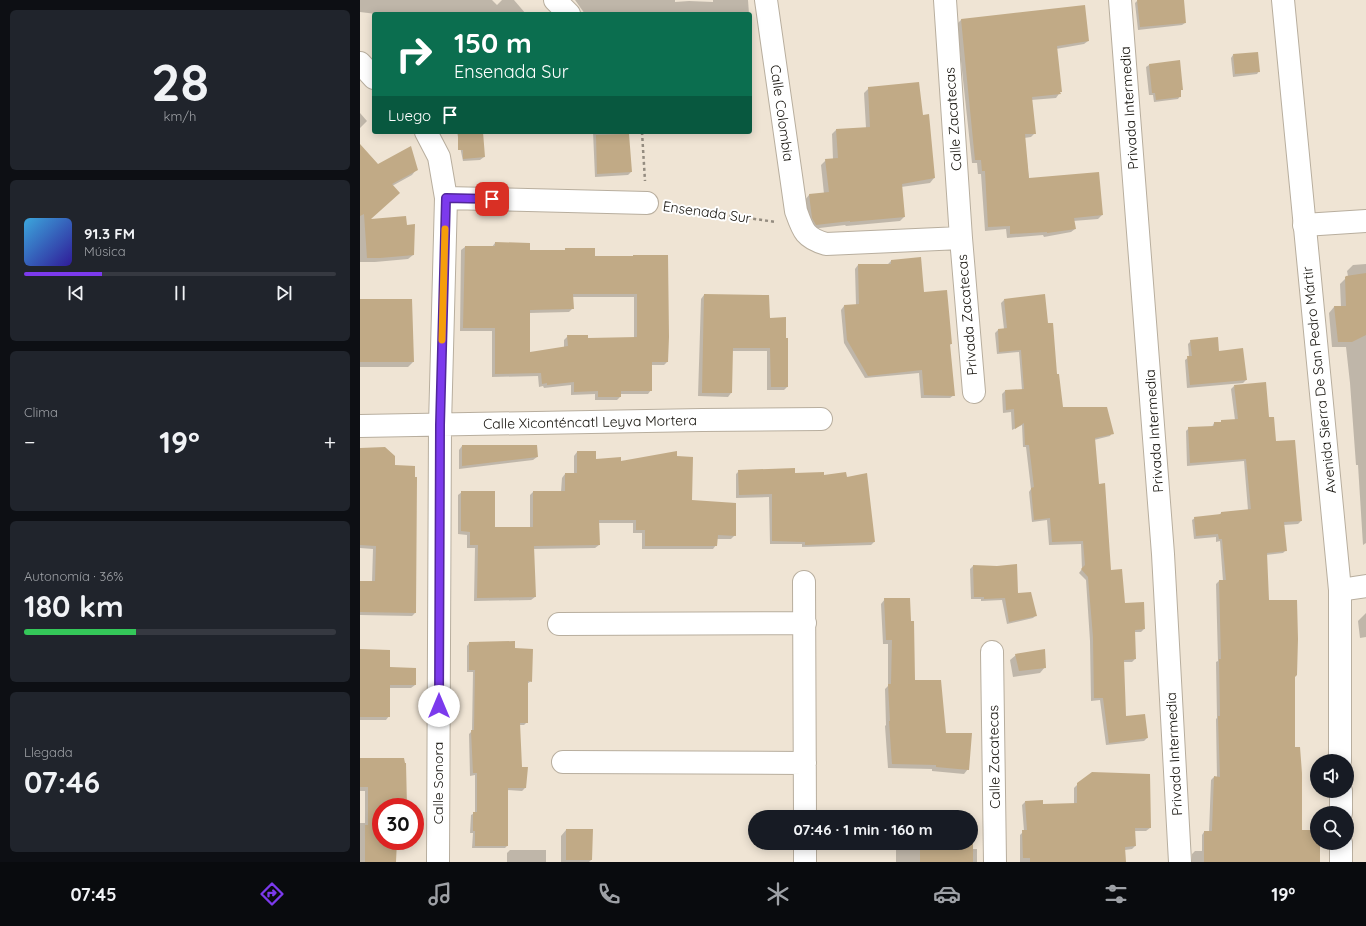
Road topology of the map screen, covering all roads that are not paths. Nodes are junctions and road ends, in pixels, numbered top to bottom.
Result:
1 (555, 0) edge
2 (766, 0) edge
3 (945, 0) edge
4 (1120, 0) edge
5 (1283, 0) edge
6 (567, 12) edge
7 (360, 63) edge
8 (372, 76) edge
9 (427, 134) edge
10 (446, 198) junction
11 (647, 203) road end
12 (1366, 221) edge
13 (1304, 226) junction
14 (961, 238) junction
15 (974, 392) dead end
16 (821, 419) dead end
17 (440, 425) junction
18 (360, 426) edge
19 (804, 582) dead end
20 (1366, 586) edge
21 (1340, 590) junction
22 (805, 623) junction
23 (559, 624) dead end
24 (992, 652) dead end
25 (1340, 754) edge
26 (563, 762) dead end
27 (805, 763) junction
28 (805, 810) edge
29 (805, 850) edge
30 (1341, 850) edge
31 (438, 862) edge
32 (805, 862) edge
33 (995, 862) edge
34 (1180, 862) edge
35 (1341, 862) edge

1 - 6 street
2 - 14 street, Calle Colombia
3 - 14 street, Calle Zacatecas
4 - 34 street, Privada Intermedia
5 - 13 street, Avenida Sierra De San Pedro Mártir
7 - 8 street
9 - 10 street, Calle Sonora
10 - 11 street, Ensenada Sur
10 - 17 street, Calle Sonora
12 - 13 street
13 - 21 street, Avenida Sierra De San Pedro Mártir
14 - 15 street, Privada Zacatecas
16 - 17 street, Calle Xiconténcatl Leyva Mortera
17 - 18 street, Calle Xiconténcatl Leyva Mortera
17 - 31 street, Calle Sonora
19 - 22 street
20 - 21 street
21 - 25 street, Avenida Sierra De San Pedro Mártir
22 - 23 street
22 - 27 street
24 - 33 street, Calle Zacatecas
26 - 27 street
27 - 28 street
29 - 32 street
30 - 35 street

